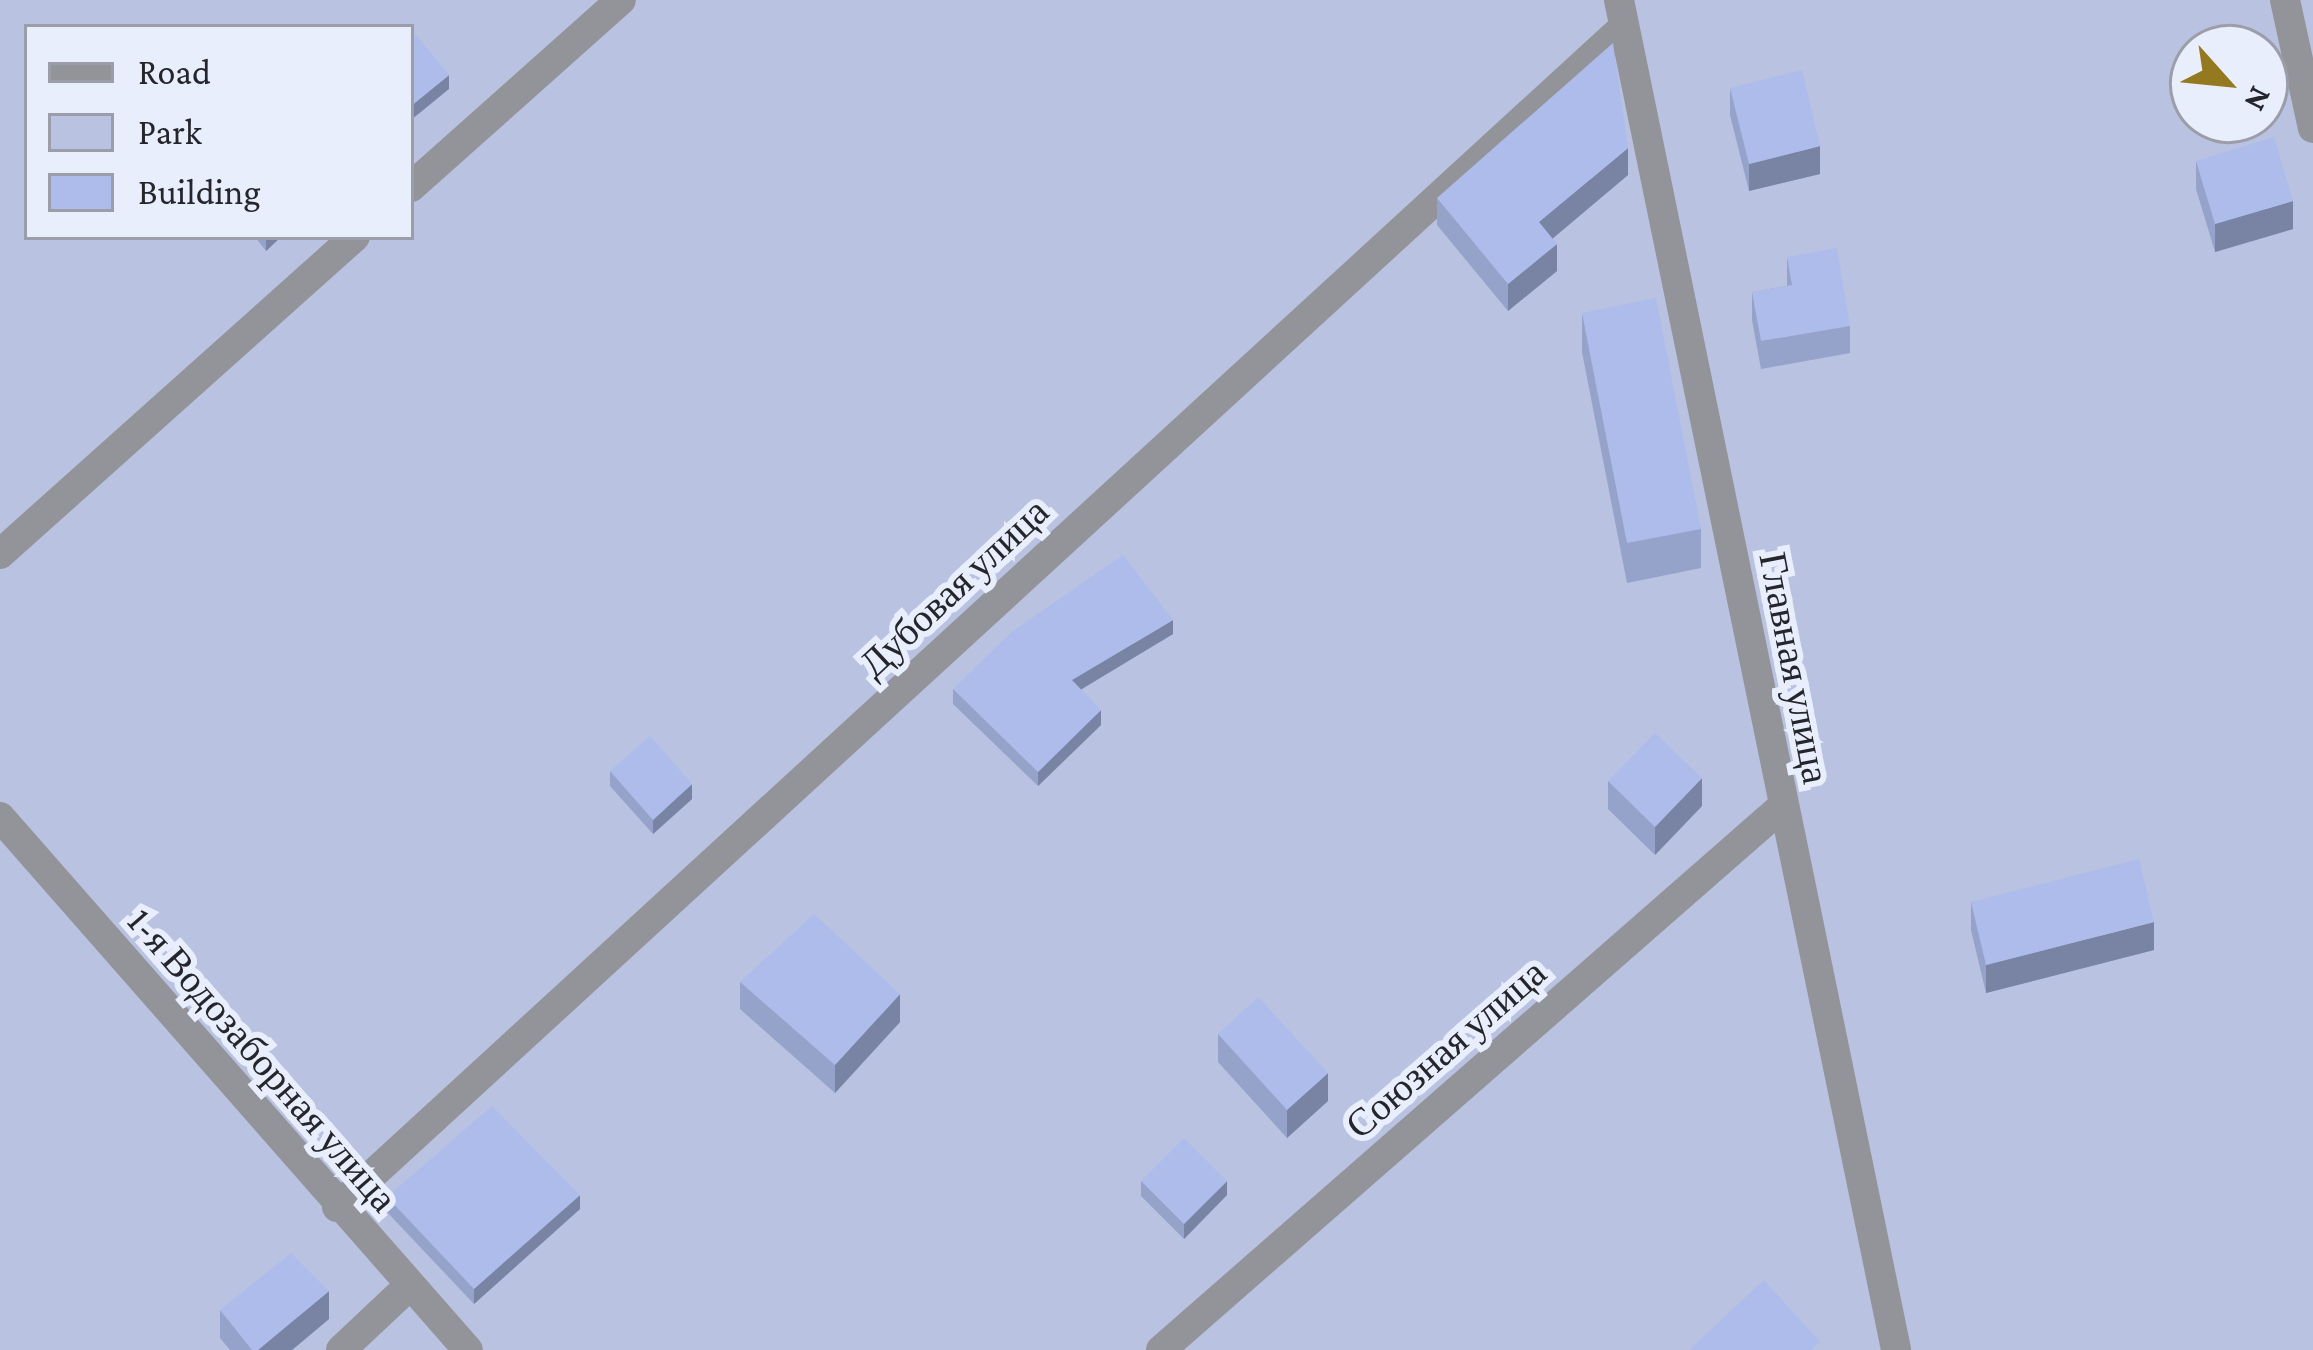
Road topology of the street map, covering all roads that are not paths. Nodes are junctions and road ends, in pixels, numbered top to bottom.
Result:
1 (621, 0) edge
2 (2285, 0) edge
3 (1621, 14) edge
4 (2313, 128) edge
5 (414, 185) edge
6 (353, 240) edge
7 (0, 554) edge
8 (1782, 807) junction
9 (0, 817) edge
10 (337, 1207) junction
11 (409, 1286) junction
12 (341, 1350) edge
13 (468, 1350) edge
14 (1161, 1350) edge
15 (1896, 1350) edge

1 - 5 street
2 - 4 street
3 - 8 street, Главная улица
3 - 10 street, Дубовая улица
6 - 7 street
8 - 14 street, Союзная улица
8 - 15 street, Главная улица
9 - 10 street, 1-я Водозаборная улица
10 - 11 street, 1-я Водозаборная улица
11 - 12 street
11 - 13 street, 1-я Водозаборная улица

